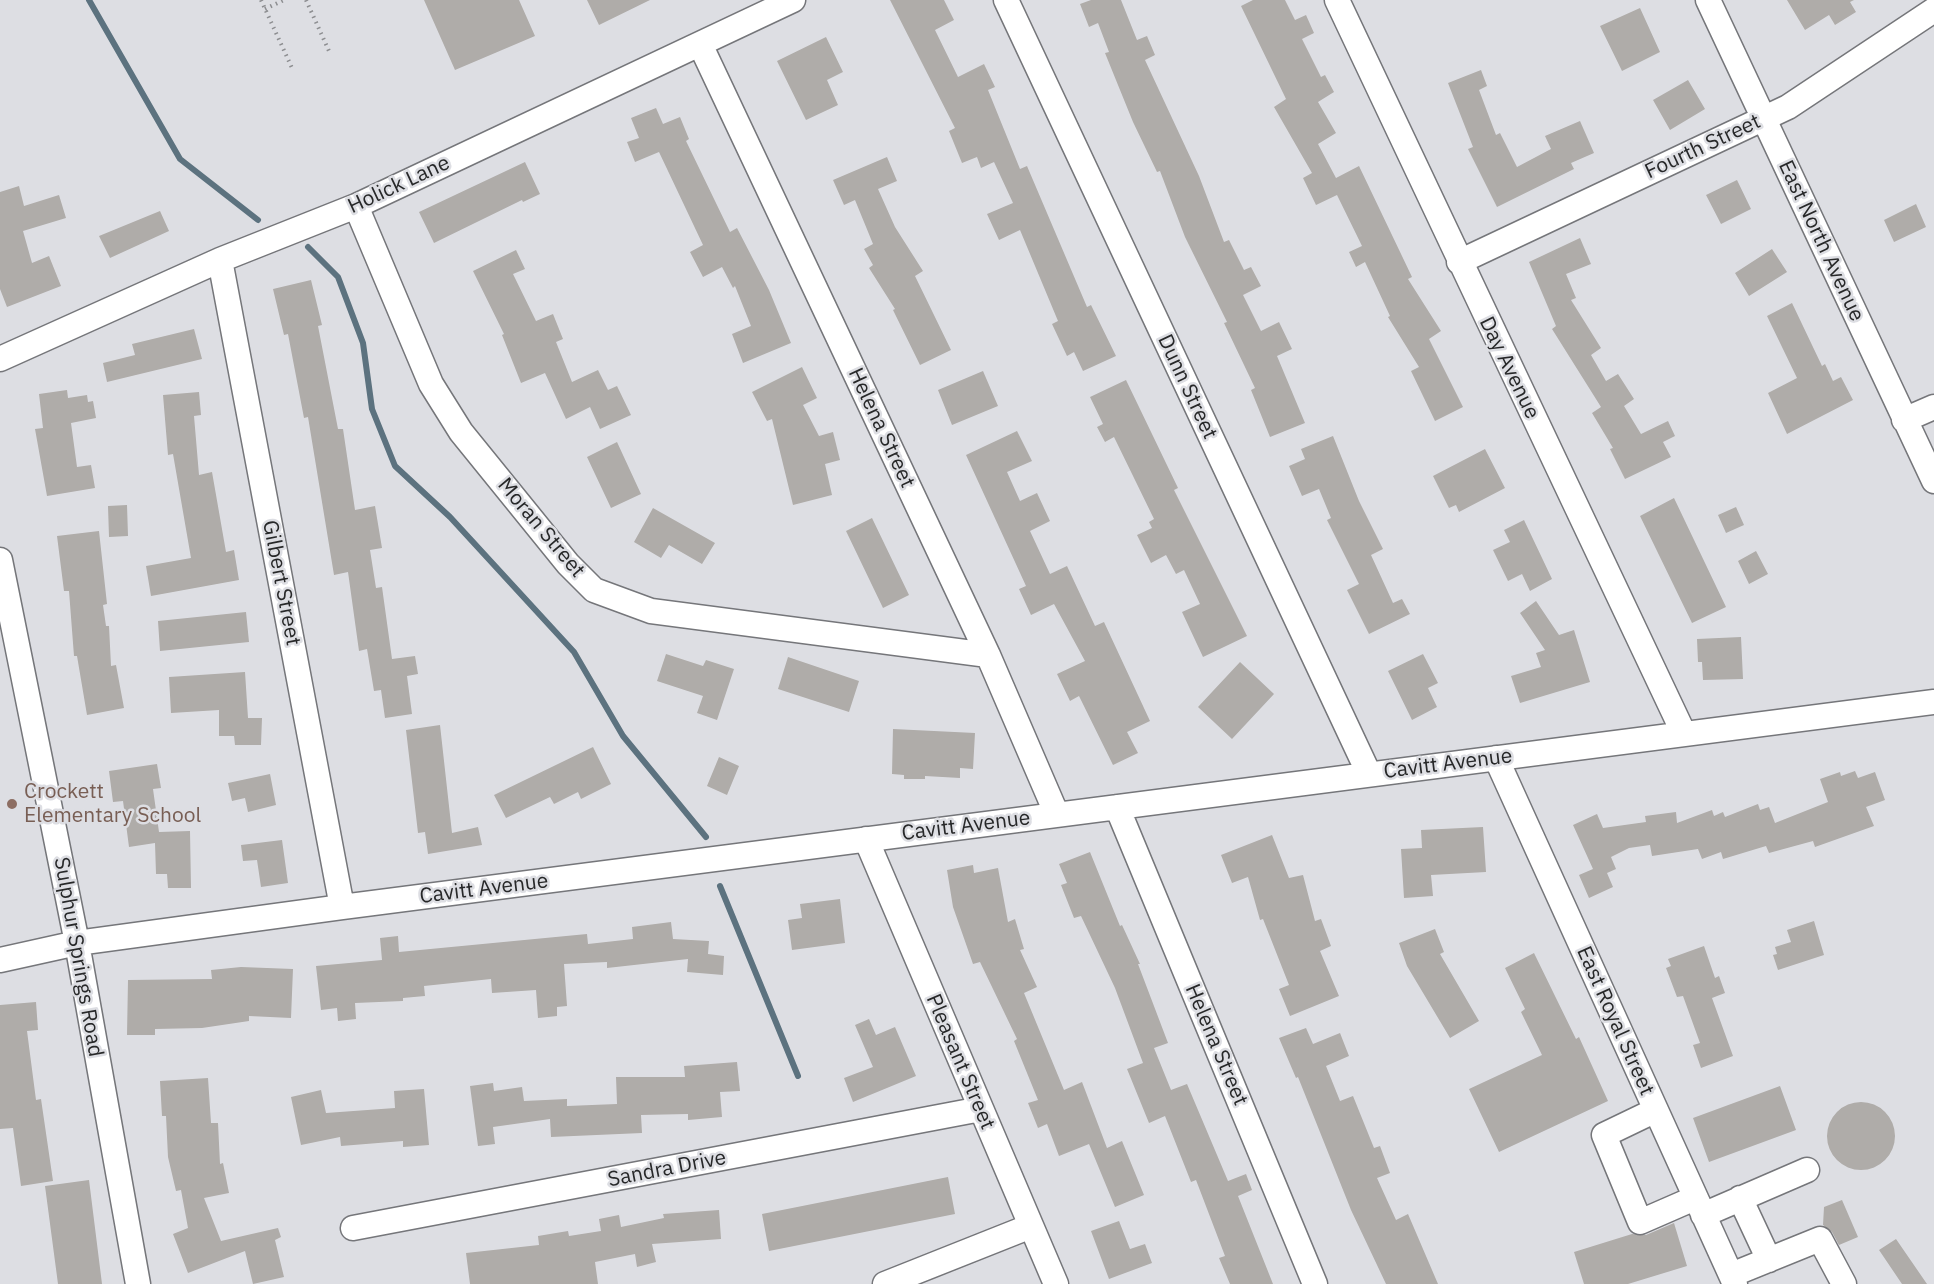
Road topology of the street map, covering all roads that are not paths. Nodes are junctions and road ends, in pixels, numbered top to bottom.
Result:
1 (793, 0) edge
2 (1006, 0) edge
3 (1337, 0) edge
4 (1708, 0) edge
5 (765, 6) edge
6 (1934, 10) edge
7 (700, 44) junction
8 (1765, 119) junction
9 (356, 206) junction
10 (220, 260) junction
11 (1459, 262) junction
12 (0, 359) edge
13 (1934, 407) edge
14 (1904, 420) junction
15 (1934, 481) edge
16 (0, 560) edge
17 (988, 656) junction
18 (1934, 702) edge
19 (1684, 734) junction
20 (1496, 758) junction
21 (1369, 774) junction
22 (1117, 807) junction
23 (1057, 815) junction
24 (866, 839) junction
25 (342, 907) junction
26 (77, 943) junction
27 (0, 960) edge
28 (981, 1109) junction
29 (1656, 1110) junction
30 (1807, 1170) dead end
31 (1740, 1198) junction
32 (1699, 1206) junction
33 (1031, 1226) junction
34 (353, 1228) dead end
35 (1768, 1260) junction
36 (1732, 1280) edge
37 (138, 1284) edge
38 (885, 1284) edge
39 (1056, 1284) edge
40 (1315, 1284) edge
41 (1844, 1284) edge

1 - 5 street, Holick Lane
2 - 21 street, Dunn Street
3 - 11 street, Day Avenue
4 - 8 street, East North Avenue
5 - 7 street, Holick Lane
6 - 8 street, Fourth Street
7 - 9 street, Holick Lane
7 - 17 street, Helena Street
8 - 11 street, Fourth Street
8 - 14 street, East North Avenue
9 - 10 street, Holick Lane
9 - 17 street, Moran Street
10 - 12 street, Holick Lane
10 - 25 street, Gilbert Street
11 - 19 street, Day Avenue
13 - 14 street
14 - 15 street, East North Avenue
16 - 26 street, Sulphur Springs Road
17 - 23 street, Helena Street
18 - 19 street, Cavitt Avenue
19 - 20 street, Cavitt Avenue
20 - 21 street, Cavitt Avenue
20 - 29 street, East Royal Street
21 - 22 street, Cavitt Avenue
22 - 23 street, Cavitt Avenue
22 - 40 street, Helena Street
23 - 24 street, Cavitt Avenue
24 - 25 street, Cavitt Avenue
24 - 28 street, Pleasant Street
25 - 26 street, Cavitt Avenue
26 - 27 street, Cavitt Avenue
26 - 37 street, Sulphur Springs Road
28 - 33 street, Pleasant Street
28 - 34 street, Sandra Drive
29 - 32 street, East Royal Street
29 - 32 street
30 - 31 street
31 - 32 street
31 - 35 street
32 - 36 street, East Royal Street
33 - 38 street
33 - 39 street, Pleasant Street
35 - 36 street
35 - 41 street

